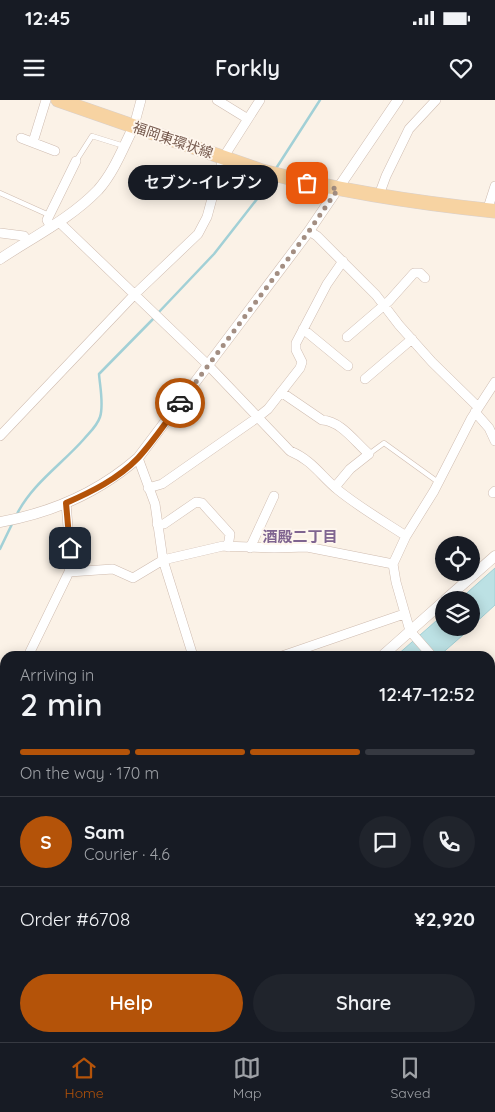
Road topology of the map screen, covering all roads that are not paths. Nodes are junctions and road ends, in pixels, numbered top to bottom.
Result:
1 (46, 100) edge
2 (58, 100) edge
3 (141, 100) edge
4 (218, 100) edge
5 (260, 100) edge
6 (398, 100) edge
7 (436, 100) edge
8 (248, 119) junction
9 (134, 126) junction
10 (21, 138) dead end
11 (33, 142) junction
12 (124, 146) junction
13 (56, 151) dead end
14 (223, 158) junction
15 (76, 161) joint
16 (495, 186) edge
17 (338, 189) junction
18 (0, 193) edge
19 (379, 195) junction
20 (491, 211) edge
21 (49, 216) junction
22 (55, 224) junction
23 (309, 231) junction
24 (0, 233) edge
25 (28, 242) junction
26 (0, 259) edge
27 (343, 261) junction
28 (425, 278) dead end
29 (134, 295) junction
30 (384, 306) junction
31 (303, 330) junction
32 (348, 337) dead end
33 (412, 339) junction
34 (208, 365) junction
35 (348, 366) dead end
36 (365, 379) dead end
37 (495, 382) edge
38 (281, 392) junction
39 (476, 410) junction
40 (258, 417) junction
41 (491, 423) edge
42 (0, 436) edge
43 (495, 441) edge
44 (369, 454) junction
45 (138, 458) junction
46 (438, 482) junction
47 (335, 487) junction
48 (148, 488) junction
49 (274, 496) dead end
50 (66, 503) junction
51 (0, 522) edge
52 (157, 524) junction
53 (406, 536) junction
54 (228, 547) junction
55 (250, 548) junction
56 (495, 556) edge
57 (162, 560) junction
58 (393, 564) junction
59 (69, 572) junction
60 (456, 591) edge
61 (435, 611) edge
62 (404, 614) junction
63 (412, 634) junction
64 (30, 651) edge
65 (191, 651) edge
66 (297, 651) edge
67 (389, 651) edge
68 (427, 651) edge

1 - 11 street
2 - 9 main road, 福岡東環状線
3 - 9 street
4 - 8 street
5 - 8 street
6 - 17 street
7 - 19 street
8 - 14 street
9 - 12 street
9 - 14 main road, 福岡東環状線
10 - 11 street
11 - 13 street
12 - 15 lane
12 - 22 street
14 - 17 main road, 福岡東環状線
14 - 29 street
15 - 21 street
16 - 20 street
17 - 19 main road, 福岡東環状線
17 - 23 street
18 - 21 lane
19 - 20 main road, 福岡東環状線
21 - 22 street
22 - 25 street
22 - 29 street
23 - 27 street
23 - 34 street
24 - 25 street
25 - 26 street
27 - 30 street
27 - 31 street
28 - 30 street
29 - 34 street
29 - 42 street
30 - 32 street
30 - 33 street
31 - 35 street
31 - 38 street
33 - 36 street
33 - 39 street
34 - 40 street
34 - 45 street
37 - 39 street
38 - 40 street
38 - 44 street
39 - 41 street
39 - 46 street
40 - 47 street
40 - 48 street
41 - 43 street
44 - 46 lane
44 - 47 street
45 - 48 street
45 - 50 street
46 - 53 street
47 - 53 street
48 - 52 street
49 - 55 street
50 - 51 street
50 - 59 street
52 - 54 street
52 - 57 street
53 - 58 street
54 - 55 street
54 - 57 street
55 - 58 street
56 - 60 street
57 - 59 street
57 - 65 street
58 - 62 street
59 - 64 street
61 - 63 street
62 - 63 street
62 - 66 street
63 - 67 street
63 - 68 street

